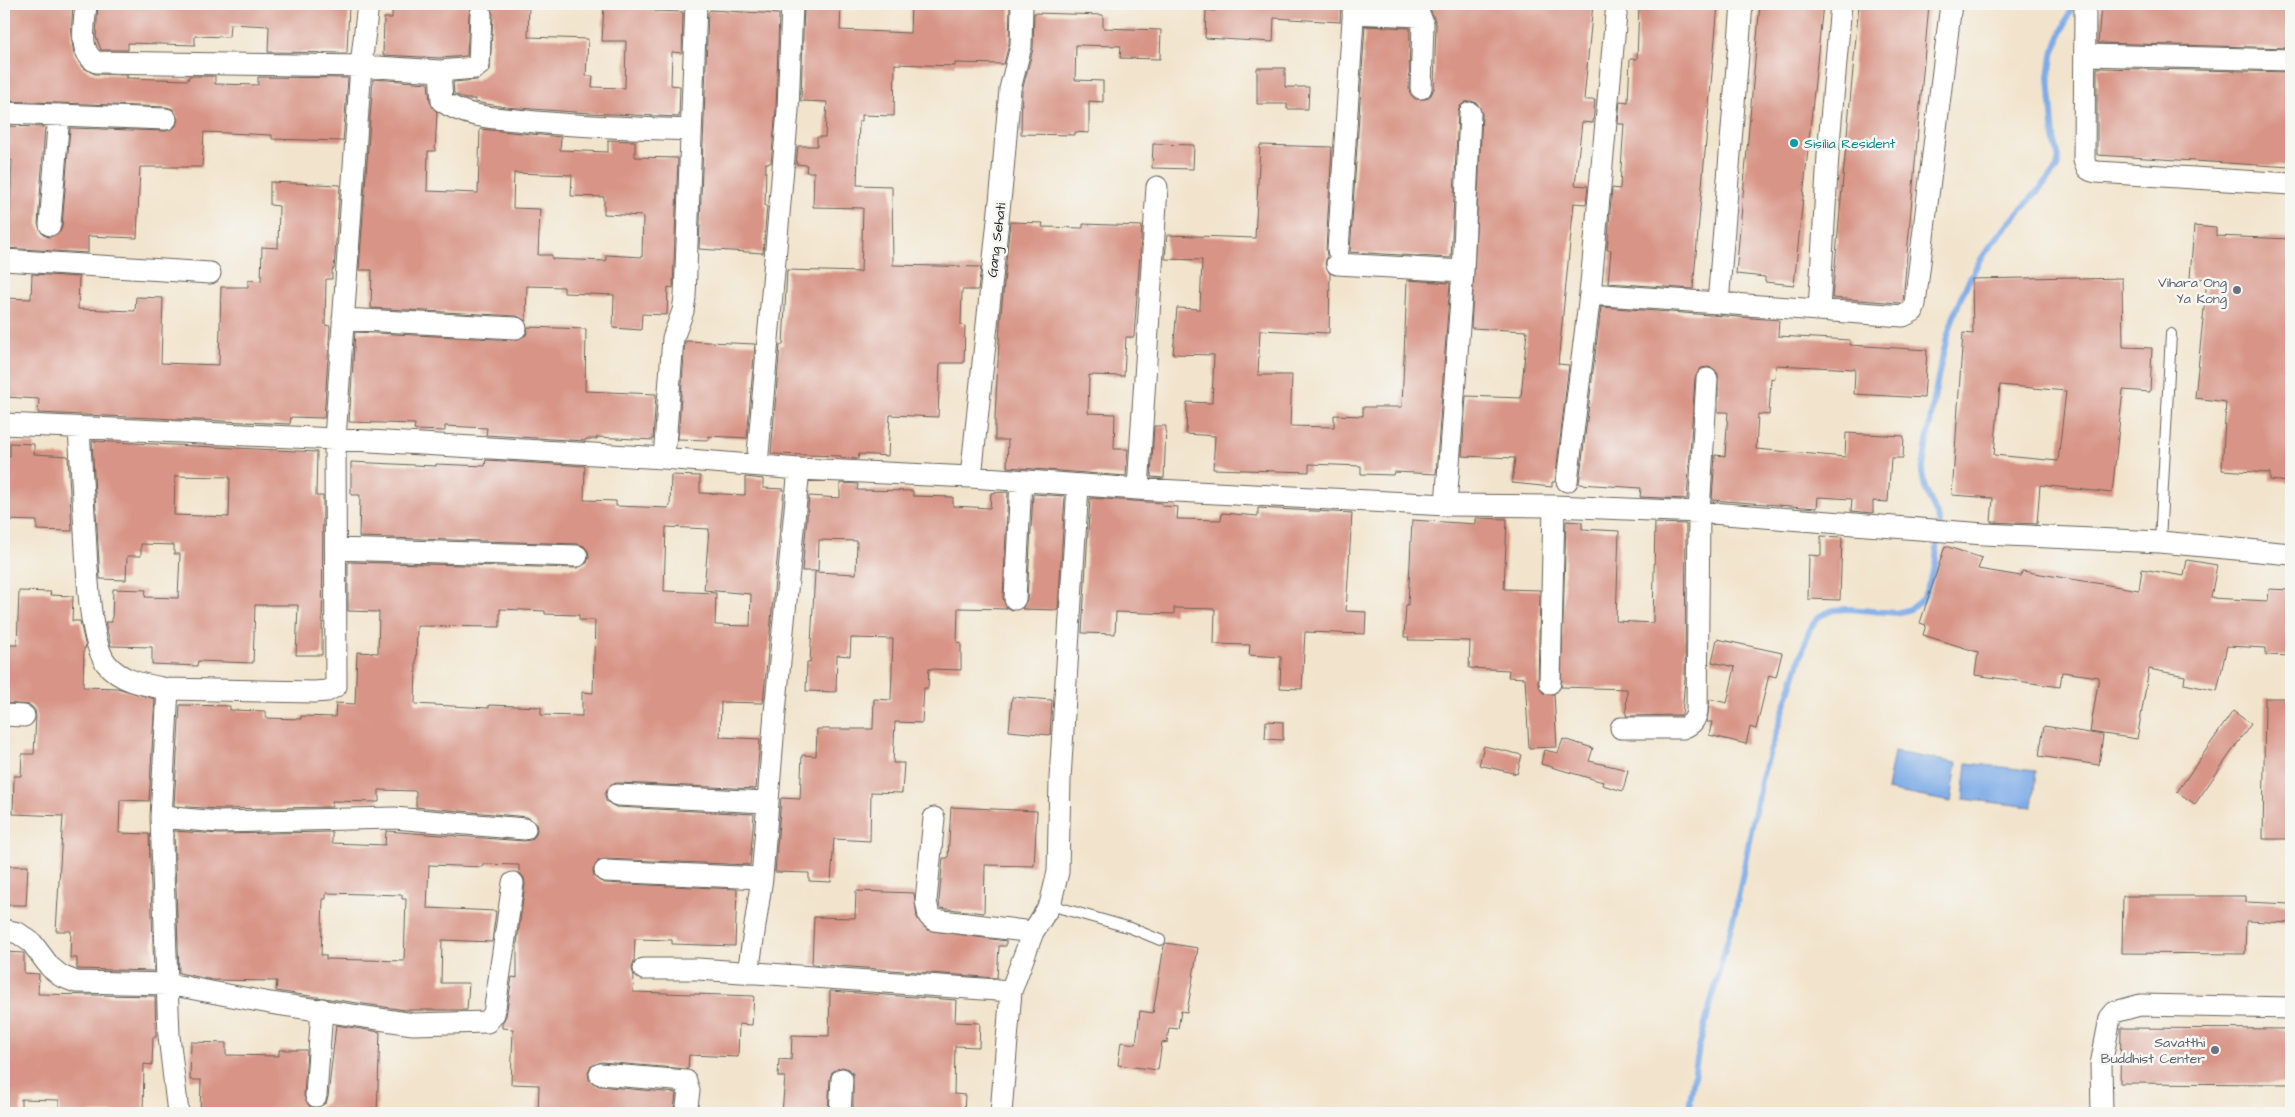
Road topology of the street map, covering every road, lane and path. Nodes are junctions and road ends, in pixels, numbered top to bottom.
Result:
1 (86, 4) edge
2 (368, 4) edge
3 (696, 4) edge
4 (792, 4) edge
5 (1022, 4) edge
6 (1617, 4) edge
7 (1742, 4) edge
8 (1842, 4) edge
9 (1950, 4) edge
10 (2085, 4) edge
11 (1354, 9) edge
12 (481, 14) dead end
13 (2086, 55) junction
14 (2291, 60) edge
15 (361, 66) junction
16 (440, 71) junction
17 (1421, 88) dead end
18 (4, 113) edge
19 (1470, 113) dead end
20 (58, 115) junction
21 (166, 119) dead end
22 (691, 130) junction
23 (2291, 184) edge
24 (1157, 187) dead end
25 (50, 225) dead end
26 (4, 260) edge
27 (1463, 272) junction
28 (210, 274) dead end
29 (1590, 294) junction
30 (1718, 304) junction
31 (1819, 310) junction
32 (343, 319) junction
33 (516, 328) dead end
34 (2171, 334) dead end
35 (1707, 379) dead end
36 (4, 424) edge
37 (79, 428) junction
38 (335, 439) junction
39 (664, 458) junction
40 (756, 465) junction
41 (800, 469) junction
42 (972, 477) junction
43 (1021, 481) junction
44 (1567, 481) dead end
45 (1078, 486) junction
46 (1138, 489) junction
47 (1446, 505) junction
48 (1554, 506) junction
49 (1699, 512) junction
50 (2160, 542) junction
51 (336, 549) junction
52 (2291, 554) edge
53 (577, 556) dead end
54 (1015, 599) dead end
55 (1550, 683) dead end
56 (168, 689) junction
57 (1621, 728) dead end
58 (617, 795) dead end
59 (767, 802) junction
60 (161, 818) junction
61 (934, 818) dead end
62 (525, 829) dead end
63 (605, 871) dead end
64 (762, 878) junction
65 (513, 883) dead end
66 (1050, 905) junction
67 (4, 930) edge
68 (1033, 932) junction
69 (1160, 940) dead end
70 (644, 969) dead end
71 (748, 973) junction
72 (168, 984) junction
73 (1011, 991) junction
74 (2291, 1008) edge
75 (322, 1009) junction
76 (600, 1074) dead end
77 (842, 1079) dead end
78 (316, 1096) dead end
79 (178, 1113) edge
80 (686, 1113) edge
81 (840, 1113) edge
82 (1000, 1113) edge
83 (2102, 1113) edge

1 - 15 street
2 - 15 street
3 - 22 street
4 - 40 street
5 - 42 street, Gang Sehati
6 - 29 street
7 - 30 street
8 - 31 street
9 - 31 street
10 - 13 street
11 - 17 street
11 - 27 street
12 - 16 street
13 - 14 street
13 - 23 street
15 - 16 street
15 - 32 street
16 - 22 street
18 - 20 street
19 - 27 street
20 - 21 street
20 - 25 street
22 - 39 street
24 - 46 street
26 - 28 street
27 - 47 street
29 - 30 street
29 - 44 street
30 - 31 street
32 - 33 street
32 - 38 street
34 - 50 lane
35 - 49 street
36 - 37 street
37 - 38 street
37 - 56 street
38 - 39 street
38 - 51 street
39 - 40 street
40 - 41 street
41 - 42 street
41 - 59 street
42 - 43 street
43 - 45 street
43 - 54 street
45 - 46 street
45 - 66 street
46 - 47 street
47 - 48 street
48 - 49 street
48 - 55 street
49 - 50 street
49 - 57 street
50 - 52 street
51 - 53 street
51 - 56 street
56 - 60 street
58 - 59 street
59 - 64 street
60 - 62 street
60 - 72 street
61 - 68 street
63 - 64 street
64 - 71 street
65 - 75 street
66 - 68 street
66 - 69 lane
67 - 72 street
68 - 73 street
70 - 71 street
71 - 73 street
72 - 75 street
72 - 79 street
73 - 82 street
74 - 83 street
75 - 78 street
76 - 80 street
77 - 81 street

